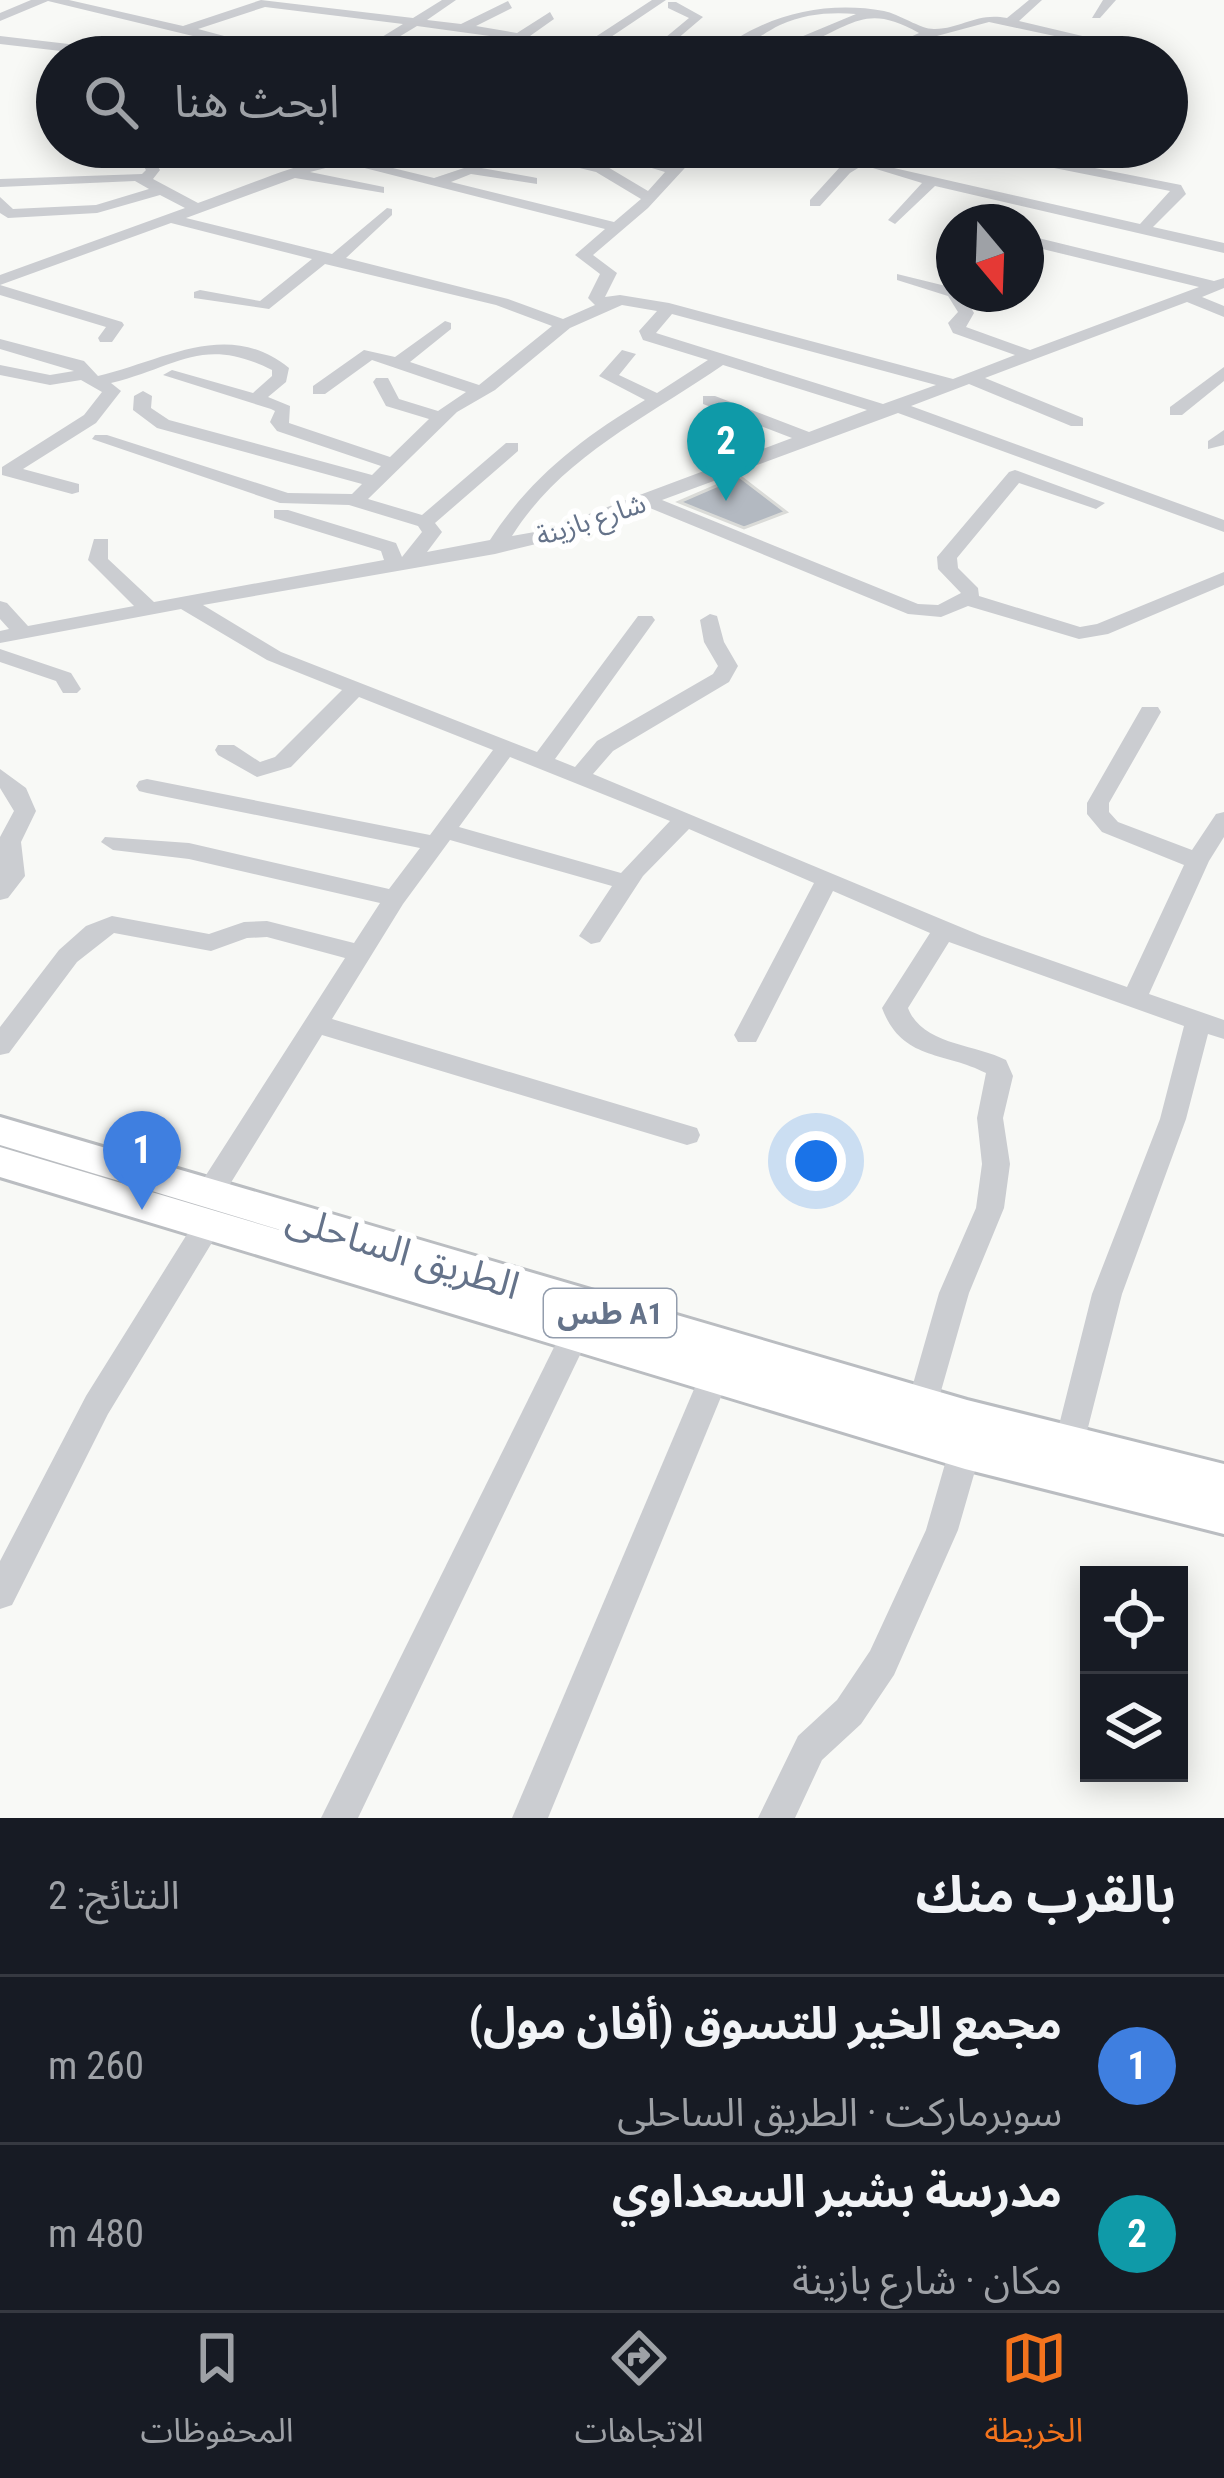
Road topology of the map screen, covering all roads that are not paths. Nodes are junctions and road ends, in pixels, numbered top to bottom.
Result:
1 (42, 0) edge
2 (53, 0) edge
3 (327, 0) edge
4 (450, 0) edge
5 (1041, 0) edge
6 (1110, 0) edge
7 (666, 3) edge
8 (508, 5) dead end
9 (307, 10) junction
10 (1096, 14) dead end
11 (550, 16) dead end
12 (861, 16) dead end
13 (0, 17) edge
14 (1014, 19) junction
15 (412, 21) junction
16 (463, 28) junction
17 (186, 30) junction
18 (210, 36) edge
19 (391, 36) edge
20 (515, 36) joint
21 (608, 36) edge
22 (674, 36) edge
23 (751, 36) edge
24 (811, 36) edge
25 (931, 36) joint
26 (1069, 36) edge
27 (0, 40) edge
28 (36, 44) edge
29 (152, 168) edge
30 (317, 168) edge
31 (379, 168) edge
32 (596, 168) edge
33 (666, 168) edge
34 (675, 168) edge
35 (846, 168) edge
36 (897, 168) edge
37 (1076, 168) edge
38 (673, 170) junction
39 (296, 174) junction
40 (145, 179) junction
41 (932, 180) junction
42 (532, 181) dead end
43 (439, 182) junction
44 (0, 183) edge
45 (164, 189) junction
46 (379, 190) dead end
47 (650, 198) junction
48 (0, 201) edge
49 (815, 203) dead end
50 (196, 208) junction
51 (386, 212) dead end
52 (169, 218) junction
53 (895, 220) dead end
54 (617, 227) junction
55 (1143, 229) junction
56 (1044, 244) edge
57 (1224, 248) edge
58 (327, 261) junction
59 (903, 277) dead end
60 (0, 280) edge
61 (1219, 285) edge
62 (936, 288) edge
63 (0, 290) edge
64 (200, 296) dead end
65 (1188, 297) junction
66 (608, 307) junction
67 (669, 308) junction
68 (965, 312) edge
69 (1224, 312) edge
70 (565, 325) junction
71 (445, 326) dead end
72 (106, 338) dead end
73 (0, 344) edge
74 (628, 354) dead end
75 (1032, 356) junction
76 (721, 359) junction
77 (399, 362) junction
78 (0, 370) edge
79 (1224, 372) edge
80 (172, 375) dead end
81 (89, 378) junction
82 (382, 382) dead end
83 (965, 382) junction
84 (319, 389) dead end
85 (480, 392) junction
86 (143, 396) dead end
87 (256, 398) junction
88 (658, 400) junction
89 (709, 400) dead end
90 (895, 410) junction
91 (1176, 411) dead end
92 (440, 417) junction
93 (1077, 422) dead end
94 (101, 439) dead end
95 (813, 440) junction
96 (512, 447) dead end
97 (392, 464) junction
98 (374, 481) junction
99 (72, 488) dead end
100 (356, 500) junction
101 (649, 501) junction
102 (1096, 502) dead end
103 (281, 514) dead end
104 (425, 522) junction
105 (1224, 526) edge
106 (101, 543) dead end
107 (495, 548) junction
108 (402, 566) junction
109 (1224, 578) edge
110 (967, 599) junction
111 (186, 604) junction
112 (0, 608) edge
113 (151, 611) junction
114 (645, 620) dead end
115 (710, 620) dead end
116 (23, 633) junction
117 (0, 637) edge
118 (0, 655) edge
119 (70, 689) dead end
120 (355, 689) junction
121 (1150, 712) dead end
122 (505, 749) junction
123 (226, 750) dead end
124 (540, 764) junction
125 (0, 776) edge
126 (577, 778) junction
127 (147, 786) dead end
128 (685, 819) junction
129 (1224, 819) edge
130 (437, 836) junction
131 (4, 842) edge
132 (113, 842) dead end
133 (1197, 861) junction
134 (829, 879) junction
135 (626, 882) junction
136 (0, 892) edge
137 (395, 898) junction
138 (944, 929) junction
139 (590, 936) dead end
140 (362, 954) junction
141 (1134, 999) junction
142 (316, 1024) junction
143 (1211, 1025) edge
144 (747, 1035) dead end
145 (0, 1046) edge
146 (0, 1131) edge
147 (687, 1135) dead end
148 (0, 1162) edge
149 (209, 1209) junction
150 (575, 1334) junction
151 (715, 1375) junction
152 (922, 1405) junction
153 (1070, 1445) junction
154 (965, 1450) junction
155 (1224, 1483) edge
156 (1224, 1514) edge
157 (0, 1594) edge
158 (339, 1818) edge
159 (530, 1818) edge
160 (776, 1818) edge

1 - 13 street
2 - 17 street
3 - 9 street
4 - 15 street
5 - 14 street
6 - 10 street
7 - 21 street
7 - 22 street
8 - 16 street
9 - 15 street
9 - 17 street
11 - 20 street
12 - 24 street
14 - 25 street
14 - 26 street
15 - 16 street
15 - 19 street
16 - 20 street
17 - 18 street
23 - 25 street
27 - 28 street
29 - 40 street
30 - 39 street
31 - 43 street
32 - 47 street
33 - 38 street
34 - 38 street
35 - 49 street
36 - 41 street
37 - 55 street
38 - 47 street
39 - 46 street
39 - 50 street
40 - 44 street
40 - 45 street
41 - 53 street
41 - 55 street
42 - 43 street
43 - 54 street
45 - 48 street
45 - 50 street
47 - 54 street
50 - 52 street
51 - 58 street
52 - 58 street
52 - 60 street
54 - 66 street
55 - 57 street
56 - 61 street
58 - 64 street
58 - 70 street
59 - 62 street
61 - 65 street, شارع بازينة
63 - 72 street
65 - 69 street
65 - 75 street, شارع بازينة
66 - 67 street
66 - 70 street
67 - 76 street
67 - 83 street
68 - 75 street
70 - 85 street
71 - 77 street
73 - 81 street
74 - 88 street
75 - 83 street, شارع بازينة
76 - 88 street
76 - 90 street
77 - 84 street
77 - 85 street
78 - 81 street
79 - 91 street
80 - 87 street
81 - 87 street
81 - 99 street
82 - 92 street
83 - 90 street, شارع بازينة
83 - 93 street
85 - 92 street
86 - 98 street
87 - 97 street
88 - 107 street
89 - 95 street
90 - 95 street, شارع بازينة
90 - 105 street
92 - 97 street
94 - 100 street
95 - 101 street, شارع بازينة
96 - 104 street
97 - 98 street
98 - 100 street
100 - 104 street
101 - 107 street, شارع بازينة
101 - 110 street
102 - 110 street
103 - 108 street
104 - 108 street
106 - 113 street
107 - 108 street, شارع بازينة
108 - 111 street, شارع بازينة
109 - 110 street
111 - 113 street, شارع بازينة
111 - 120 street
112 - 116 street
113 - 116 street, شارع بازينة
114 - 124 street
115 - 126 street
116 - 117 street, شارع بازينة
118 - 119 street
120 - 122 street
120 - 123 street
121 - 133 street
122 - 124 street
122 - 130 street
124 - 126 street
125 - 131 street
126 - 128 street
127 - 130 street
128 - 134 street
128 - 135 street
129 - 133 street
130 - 135 street
130 - 137 street
131 - 136 street
132 - 137 street
133 - 141 street
134 - 138 street
134 - 144 street
135 - 139 street
137 - 140 street
138 - 141 street
138 - 152 street
140 - 142 street
140 - 145 street
141 - 143 street
142 - 147 street
142 - 149 street
143 - 153 street
146 - 149 highway, الطريق الساحلى / طس A1
148 - 149 highway, الطريق الساحلى / طس A1
149 - 150 highway, الطريق الساحلى / طس A1
149 - 152 highway, الطريق الساحلى / طس A1
149 - 157 street
150 - 151 highway, الطريق الساحلى / طس A1
150 - 158 street
151 - 154 highway, الطريق الساحلى / طس A1
151 - 159 street
152 - 153 highway, الطريق الساحلى / طس A1
153 - 155 highway, الطريق الساحلى / طس A1
154 - 156 highway, الطريق الساحلى / طس A1
154 - 160 street

